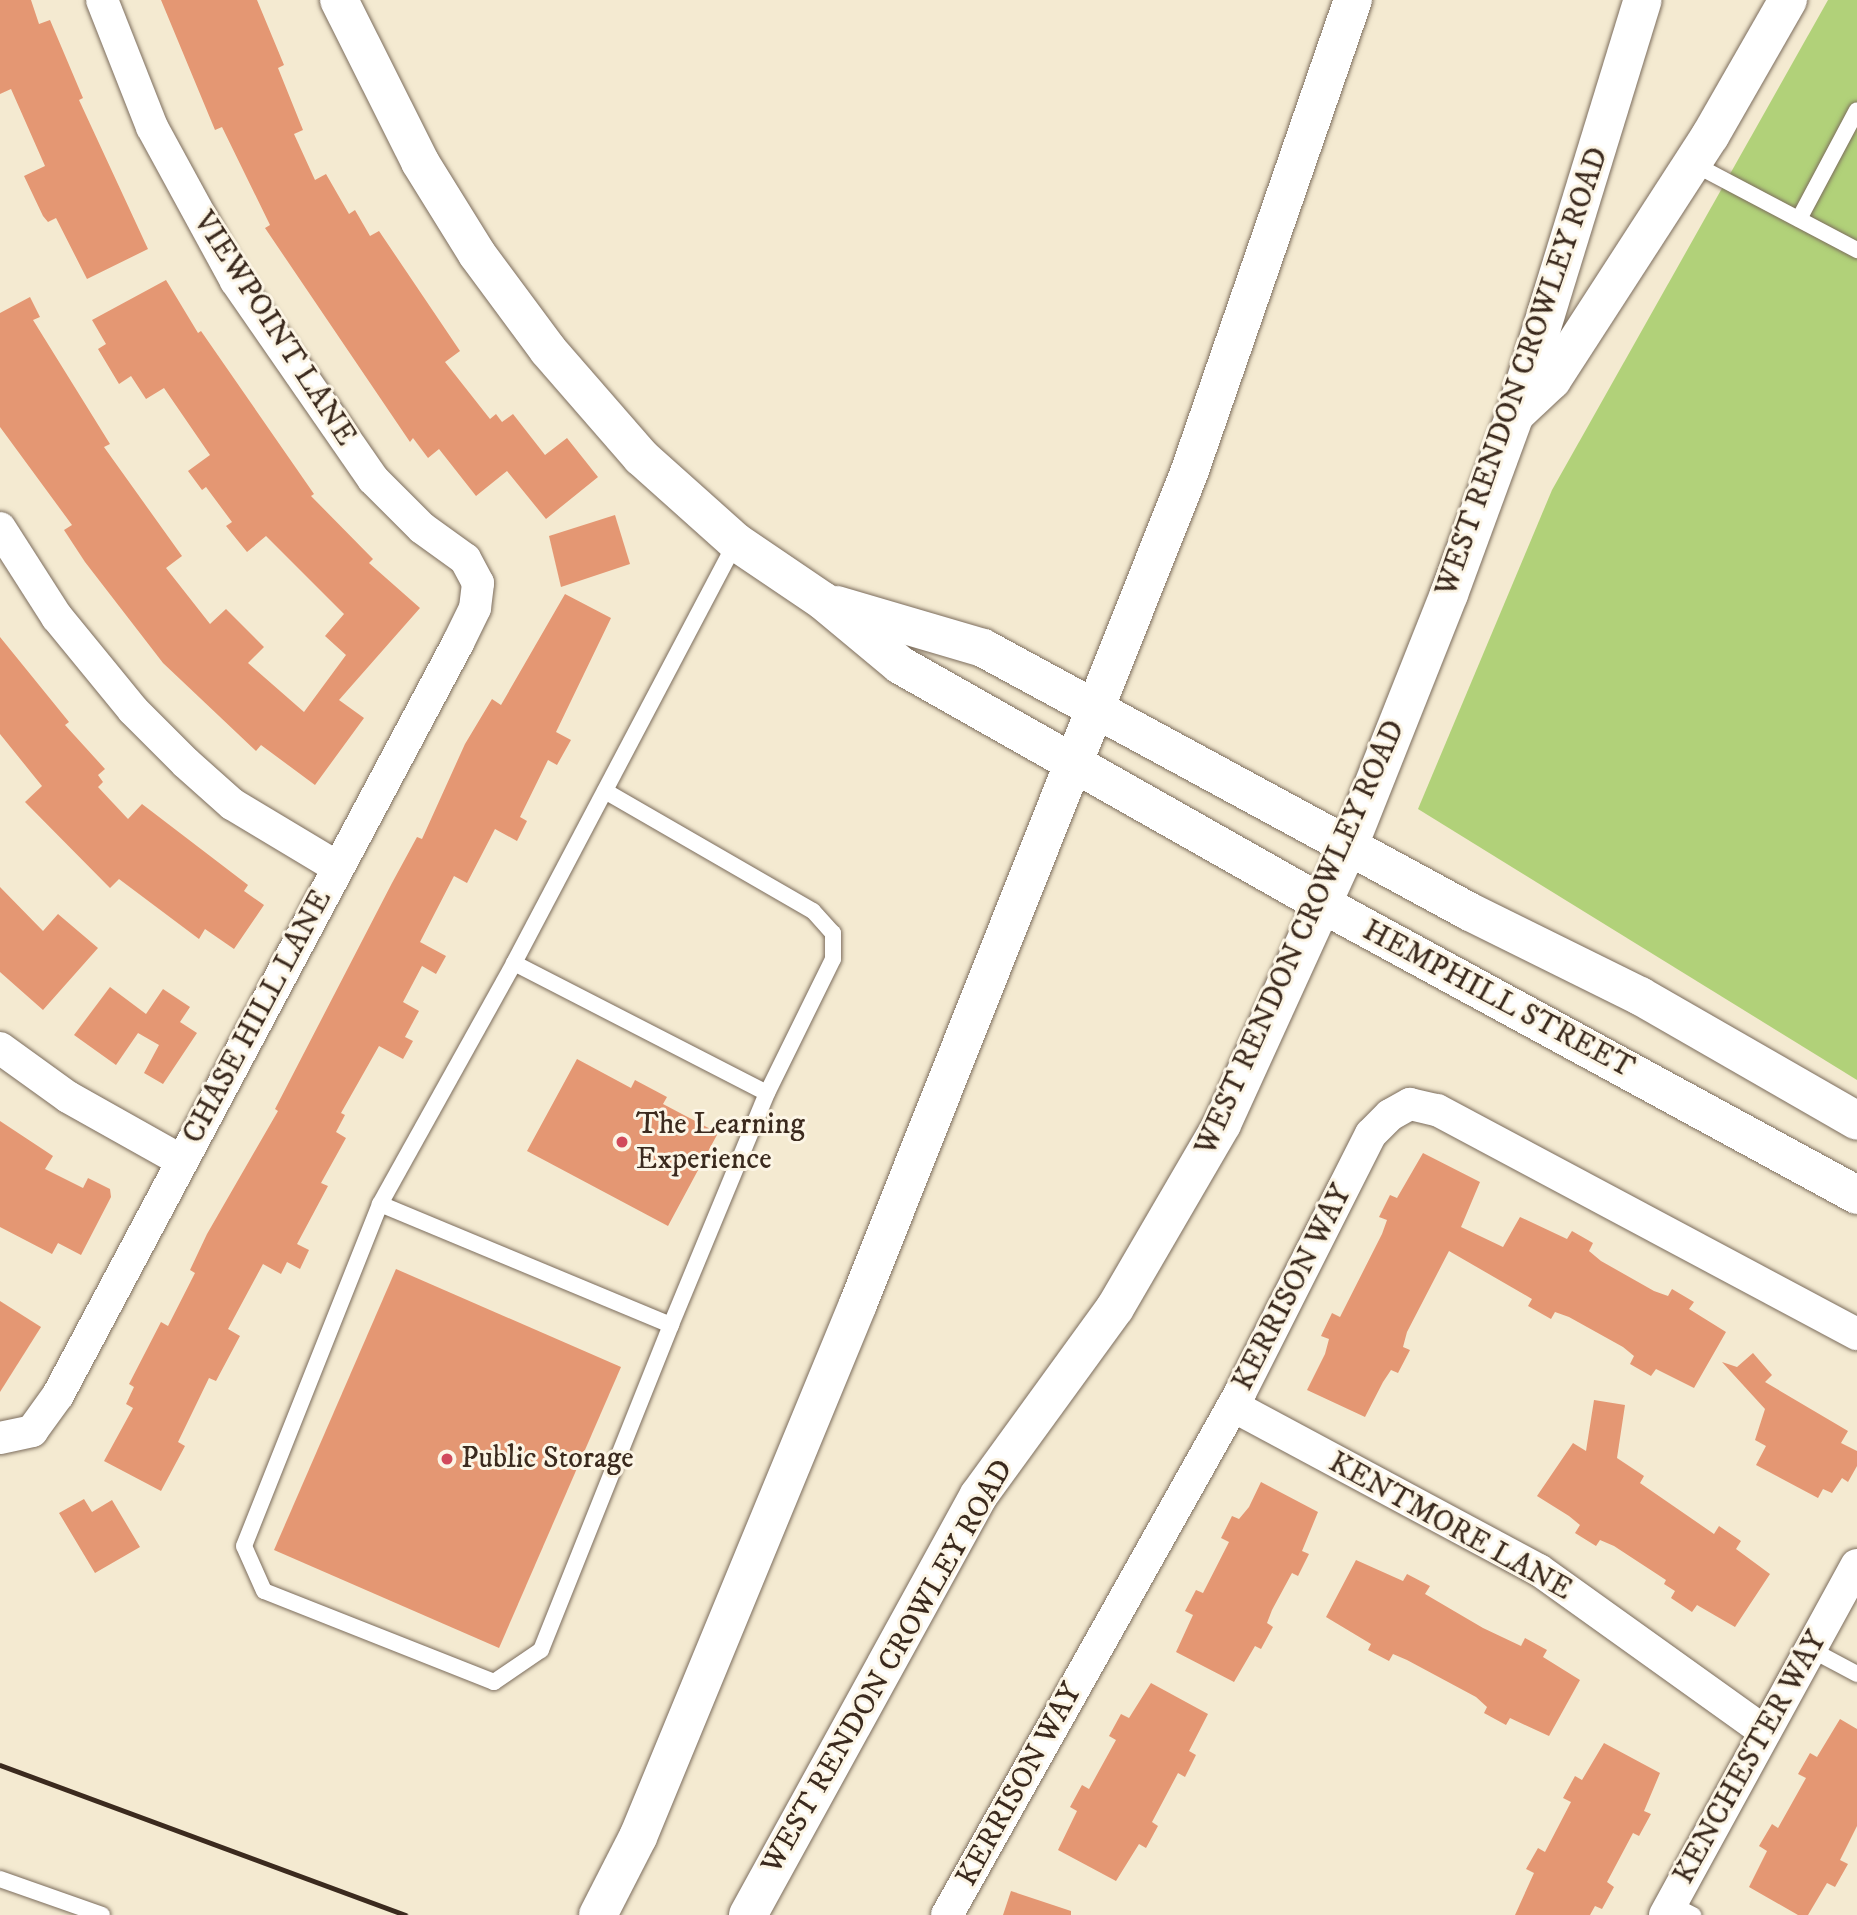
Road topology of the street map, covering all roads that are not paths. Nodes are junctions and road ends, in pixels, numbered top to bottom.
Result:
1 (102, 0) edge
2 (339, 0) edge
3 (1353, 0) edge
4 (1643, 0) edge
5 (1788, 0) edge
6 (1857, 110) edge
7 (1692, 163) junction
8 (1798, 219) junction
9 (1857, 250) edge
10 (1515, 415) junction
11 (0, 528) edge
12 (736, 542) junction
13 (478, 583) joint
14 (823, 601) junction
15 (1094, 708) junction
16 (1070, 763) junction
17 (605, 790) junction
18 (1350, 843) junction
19 (337, 867) junction
20 (1322, 904) junction
21 (514, 963) junction
22 (0, 1048) edge
23 (767, 1093) junction
24 (1857, 1121) edge
25 (182, 1161) junction
26 (1857, 1195) edge
27 (380, 1204) junction
28 (671, 1325) junction
29 (1854, 1326) edge
30 (1233, 1406) junction
31 (9, 1438) edge
32 (1857, 1565) edge
33 (1812, 1650) junction
34 (1857, 1674) edge
35 (1763, 1731) junction
36 (0, 1879) edge
37 (1677, 1911) edge
38 (102, 1915) edge
39 (598, 1915) edge
40 (748, 1915) edge
41 (947, 1915) edge

1 - 13 street, VIEWPOINT LANE
2 - 12 main road, HEMPHILL STREET
3 - 15 main road
4 - 10 main road, WEST RENDON CROWLEY ROAD
5 - 7 main road
6 - 8 lane
7 - 8 lane
7 - 10 main road
8 - 9 lane
10 - 18 main road, WEST RENDON CROWLEY ROAD
11 - 19 street
12 - 14 main road, HEMPHILL STREET
12 - 17 lane
13 - 19 street, CHASE HILL LANE
14 - 15 main road, HEMPHILL STREET
14 - 16 main road, HEMPHILL STREET
15 - 16 main road
15 - 18 main road, HEMPHILL STREET
16 - 20 main road, HEMPHILL STREET
16 - 39 main road
17 - 21 lane
17 - 23 lane
18 - 20 main road, WEST RENDON CROWLEY ROAD
18 - 24 main road, HEMPHILL STREET
19 - 25 street, CHASE HILL LANE
20 - 26 main road, HEMPHILL STREET
20 - 40 main road, WEST RENDON CROWLEY ROAD
21 - 23 lane
21 - 27 lane
22 - 25 street
23 - 28 lane
25 - 31 street, CHASE HILL LANE
27 - 28 lane
27 - 28 lane
29 - 30 street, KERRISON WAY
30 - 35 street, KENTMORE LANE
30 - 41 street, KERRISON WAY
32 - 33 street, KENCHESTER WAY
33 - 34 lane
33 - 35 street, KENCHESTER WAY
35 - 37 street, KENCHESTER WAY
36 - 38 lane

